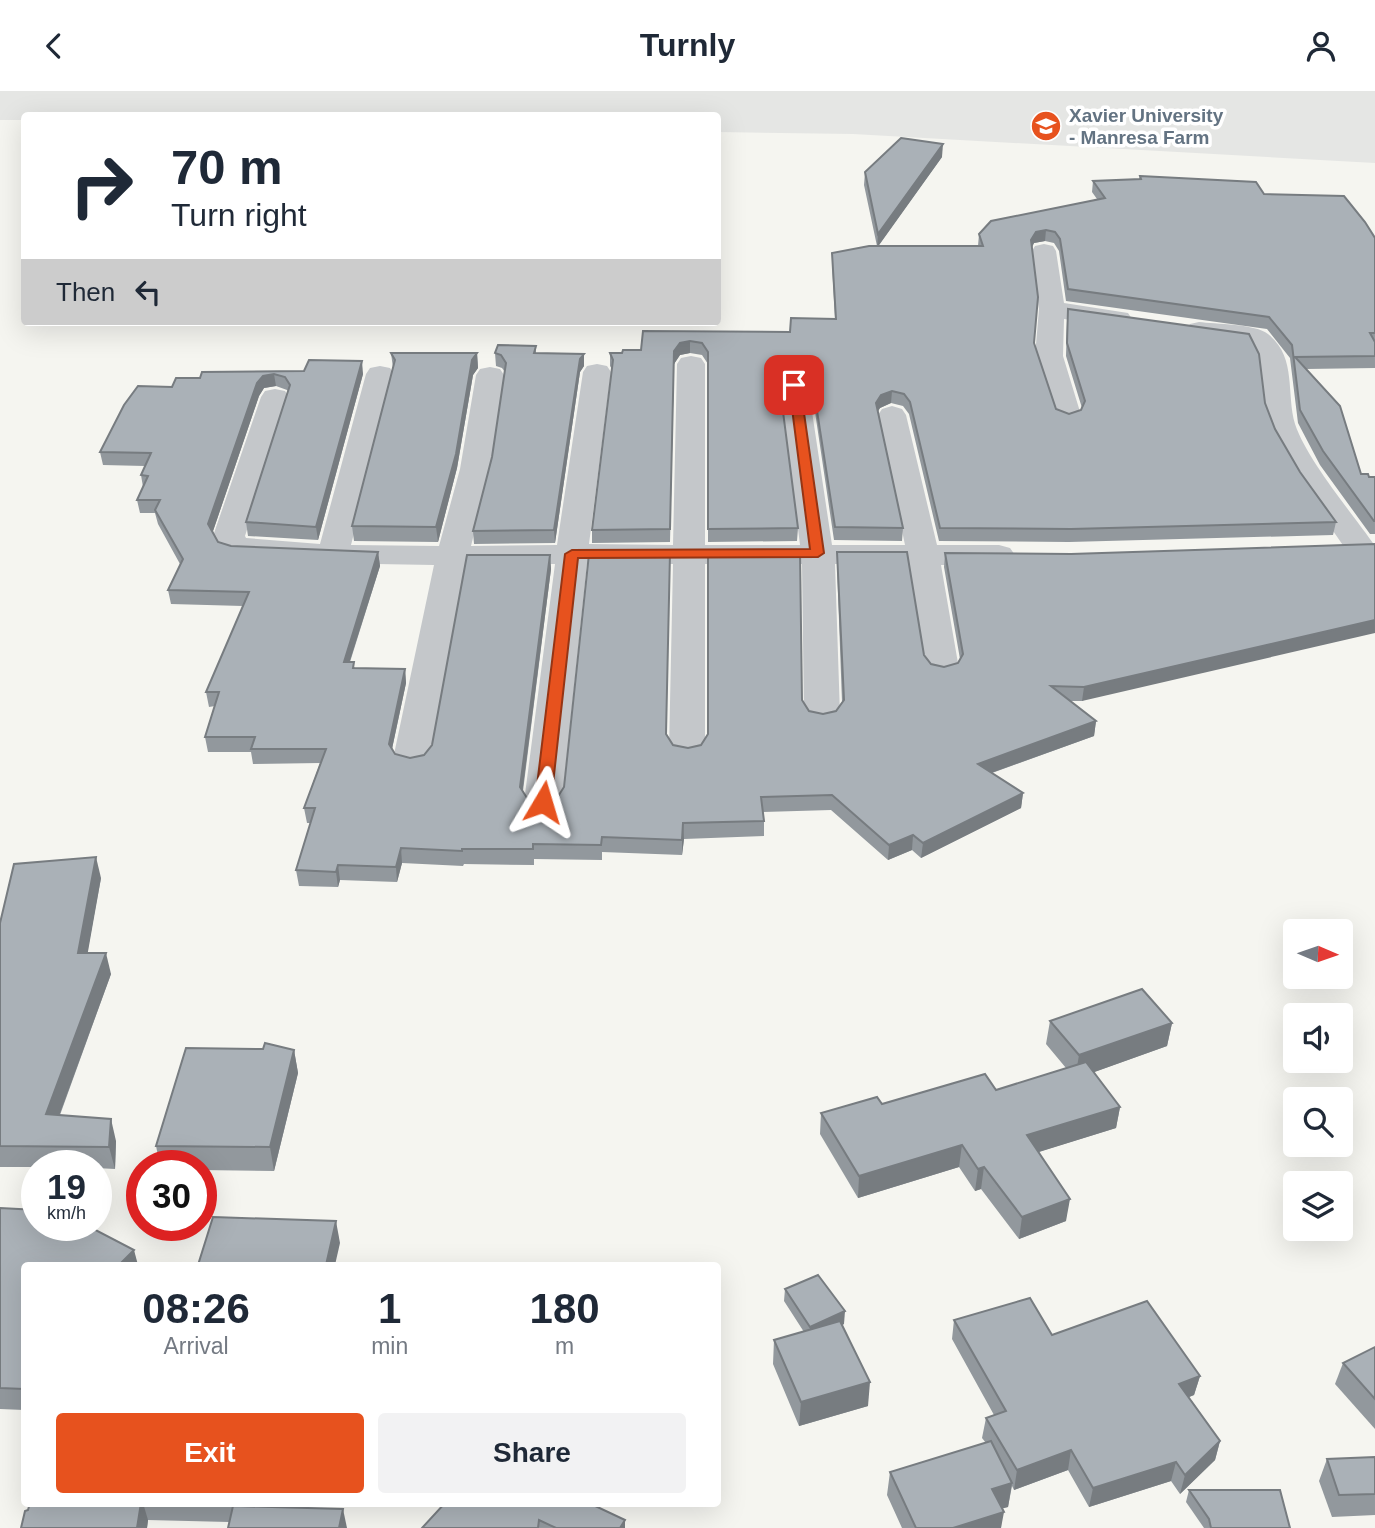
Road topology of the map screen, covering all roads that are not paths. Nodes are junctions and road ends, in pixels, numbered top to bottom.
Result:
1 (1044, 251) dead end
2 (1052, 309) junction
3 (1142, 322) edge
4 (1180, 328) edge
5 (691, 363) dead end
6 (597, 372) dead end
7 (380, 374) dead end
8 (490, 375) dead end
9 (794, 385) dead end
10 (275, 397) dead end
11 (892, 415) dead end
12 (1068, 415) edge
13 (1367, 546) edge
14 (1318, 548) edge
15 (333, 553) junction
16 (818, 553) junction
17 (572, 554) junction
18 (690, 554) junction
19 (923, 555) junction
20 (1029, 555) edge
21 (452, 557) junction
22 (942, 669) edge
23 (822, 715) edge
24 (687, 749) edge
25 (412, 759) edge
26 (543, 802) edge

1 - 2 street
2 - 3 street
2 - 12 street
4 - 13 street
5 - 18 street
6 - 17 street
7 - 15 street
8 - 21 street
9 - 16 street
10 - 15 street
11 - 19 street
13 - 14 street
15 - 21 street
16 - 18 street
16 - 19 street
16 - 23 street
17 - 18 street
17 - 21 street
17 - 26 street
18 - 24 street
19 - 20 street
19 - 22 street
21 - 25 street

